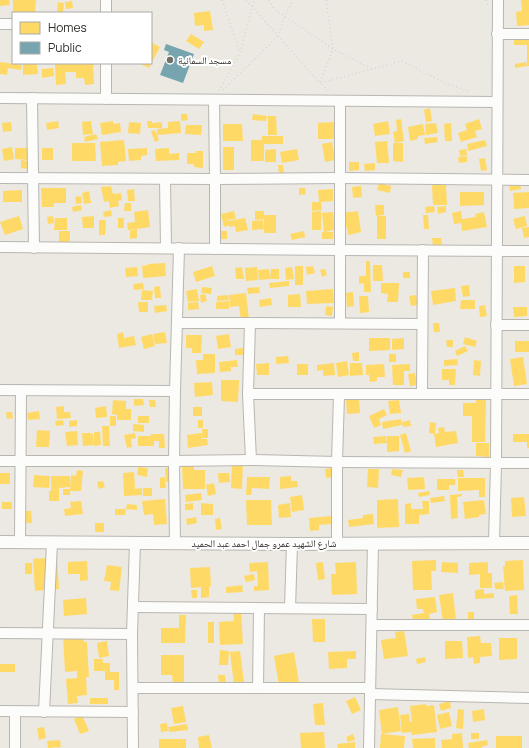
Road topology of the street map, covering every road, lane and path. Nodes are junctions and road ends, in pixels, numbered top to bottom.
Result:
1 (106, 0) edge
2 (222, 0) edge
3 (246, 0) edge
4 (254, 0) edge
5 (269, 0) edge
6 (293, 0) edge
7 (326, 0) edge
8 (498, 0) edge
9 (252, 7) junction
10 (106, 12) edge
11 (285, 16) junction
12 (0, 24) edge
13 (12, 24) edge
14 (498, 34) junction
15 (529, 34) edge
16 (278, 36) junction
17 (333, 50) junction
18 (240, 53) junction
19 (106, 64) edge
20 (372, 69) junction
21 (320, 83) junction
22 (475, 93) dead end
23 (0, 98) edge
24 (32, 98) junction
25 (106, 99) junction
26 (214, 100) junction
27 (340, 101) junction
28 (497, 102) junction
29 (0, 178) edge
30 (33, 178) junction
31 (165, 178) junction
32 (341, 178) junction
33 (215, 179) junction
34 (497, 179) junction
35 (529, 180) edge
36 (0, 247) edge
37 (34, 248) junction
38 (166, 248) junction
39 (180, 248) junction
40 (215, 249) junction
41 (340, 250) junction
42 (423, 250) junction
43 (496, 250) junction
44 (529, 251) edge
45 (177, 323) junction
46 (250, 323) junction
47 (340, 323) junction
48 (422, 324) junction
49 (496, 325) junction
50 (529, 325) edge
51 (0, 390) edge
52 (21, 390) junction
53 (175, 391) junction
54 (248, 394) junction
55 (339, 394) junction
56 (422, 394) junction
57 (496, 394) junction
58 (529, 394) edge
59 (251, 460) junction
60 (0, 461) edge
61 (20, 461) junction
62 (174, 461) junction
63 (337, 462) junction
64 (496, 462) junction
65 (529, 463) edge
66 (0, 542) edge
67 (20, 542) junction
68 (52, 543) junction
69 (135, 543) junction
70 (175, 543) junction
71 (374, 543) junction
72 (494, 543) junction
73 (529, 543) edge
74 (292, 544) junction
75 (337, 544) junction
76 (133, 607) junction
77 (259, 608) junction
78 (290, 608) junction
79 (372, 609) junction
80 (372, 625) junction
81 (529, 626) edge
82 (0, 633) edge
83 (47, 634) junction
84 (132, 634) junction
85 (133, 688) junction
86 (258, 688) junction
87 (370, 691) junction
88 (529, 698) edge
89 (0, 711) edge
90 (15, 712) junction
91 (44, 712) junction
92 (134, 712) junction
93 (15, 748) edge
94 (133, 748) edge
95 (369, 748) edge

1 - 10 street
2 - 18 path
3 - 9 path
4 - 9 path
5 - 11 path
6 - 11 path
7 - 17 path
8 - 14 street
9 - 16 path
9 - 18 path
11 - 16 path
11 - 17 path
12 - 13 street
14 - 15 street
14 - 28 street
16 - 21 path
16 - 26 path
17 - 20 path
17 - 21 path
18 - 26 path
19 - 25 street
20 - 21 path
20 - 22 path
21 - 27 path
23 - 24 street
24 - 25 street
24 - 30 street
25 - 26 street
26 - 27 street
26 - 33 street
27 - 28 street
27 - 32 street
28 - 34 street
29 - 30 street
30 - 31 street
30 - 37 street
31 - 33 street
31 - 38 street
32 - 33 street
32 - 34 street
32 - 41 street
33 - 40 street
34 - 35 street
34 - 43 street
36 - 37 street
37 - 38 street
38 - 39 street
39 - 40 street
39 - 45 street
40 - 41 street
41 - 42 street
41 - 47 street
42 - 43 street
42 - 48 street
43 - 44 street
43 - 49 street
45 - 46 street
45 - 53 street
46 - 47 street
46 - 54 street
47 - 48 street
48 - 56 street
49 - 50 street
49 - 57 street
51 - 52 street
52 - 53 street
52 - 61 street
53 - 62 street
54 - 55 street
54 - 59 street
55 - 56 street
55 - 63 street
56 - 57 street
57 - 58 street
57 - 64 street
59 - 62 street
59 - 63 street
60 - 61 street
61 - 62 street
61 - 67 street
62 - 70 street
63 - 64 street
63 - 75 street
64 - 65 street
64 - 72 street
66 - 67 street, شارع الشهيد عمرو جمال احمد عبد الحميد
67 - 68 street, شارع الشهيد عمرو جمال احمد عبد الحميد
68 - 69 street, شارع الشهيد عمرو جمال احمد عبد الحميد
68 - 83 street
69 - 70 street, شارع الشهيد عمرو جمال احمد عبد الحميد
69 - 76 street
70 - 74 street, شارع الشهيد عمرو جمال احمد عبد الحميد
71 - 72 street, شارع الشهيد عمرو جمال احمد عبد الحميد
71 - 75 street, شارع الشهيد عمرو جمال احمد عبد الحميد
71 - 79 street
72 - 73 street, شارع الشهيد عمرو جمال احمد عبد الحميد
74 - 75 street, شارع الشهيد عمرو جمال احمد عبد الحميد
74 - 78 street
76 - 77 street
76 - 84 street
77 - 78 street
77 - 86 street
78 - 79 street
79 - 80 street
80 - 81 street
80 - 87 street
82 - 83 street
83 - 84 street
83 - 91 street
84 - 85 street
85 - 86 street
85 - 92 street
86 - 87 street
87 - 88 street
87 - 95 street
89 - 90 street
90 - 91 street
90 - 93 street
91 - 92 street
92 - 94 street

